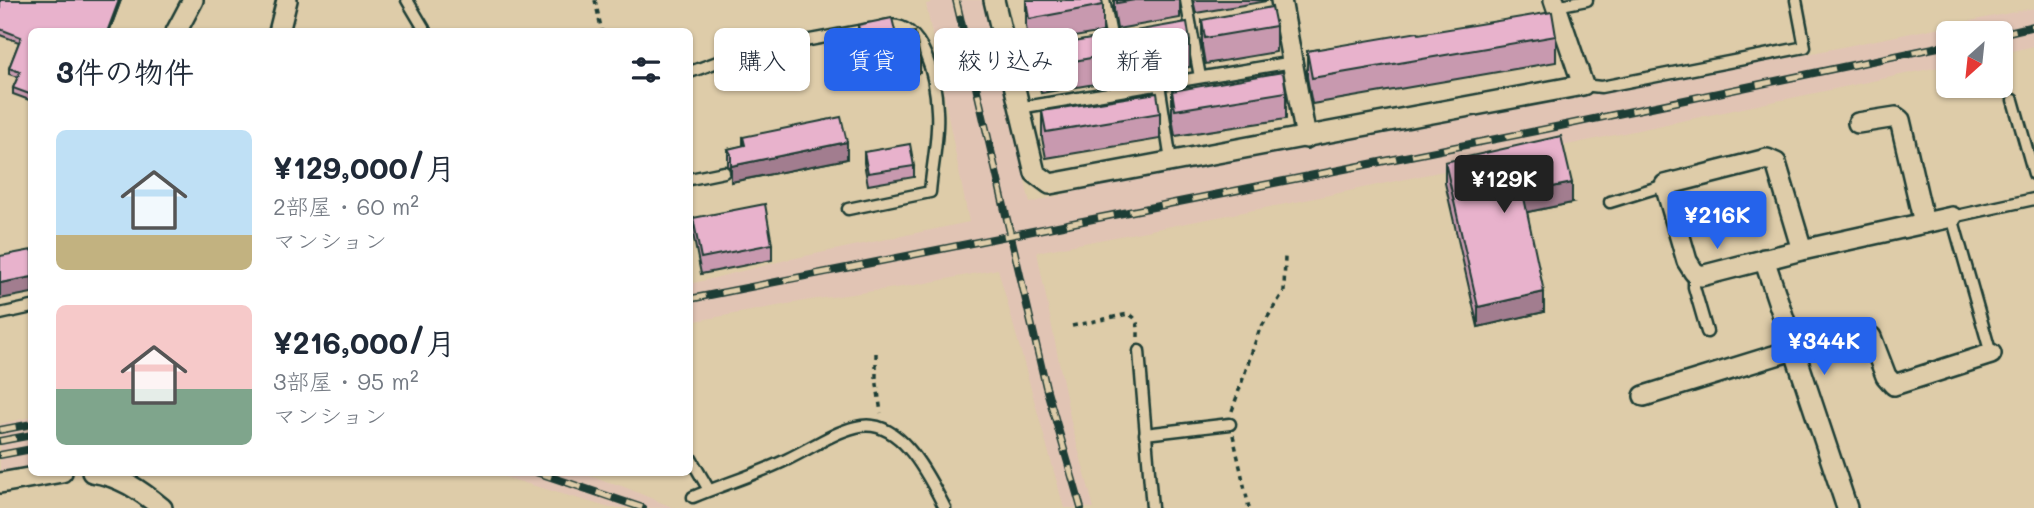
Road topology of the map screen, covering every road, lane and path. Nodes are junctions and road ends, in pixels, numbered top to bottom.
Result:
1 (193, 0) edge
2 (287, 0) edge
3 (407, 0) edge
4 (596, 0) edge
5 (994, 0) edge
6 (1104, 0) edge
7 (1186, 0) edge
8 (1280, 0) edge
9 (1587, 0) edge
10 (1796, 0) edge
11 (1555, 3) edge
12 (178, 28) edge
13 (280, 28) edge
14 (424, 28) edge
15 (601, 28) edge
16 (1110, 28) edge
17 (1293, 62) junction
18 (693, 71) edge
19 (1200, 77) junction
20 (1188, 79) edge
21 (1583, 85) junction
22 (1116, 91) edge
23 (1160, 91) edge
24 (2013, 100) dead end
25 (1019, 108) junction
26 (1858, 123) dead end
27 (1306, 138) junction
28 (1171, 161) junction
29 (724, 172) dead end
30 (2034, 174) edge
31 (693, 178) edge
32 (1665, 186) junction
33 (2034, 199) edge
34 (1610, 202) dead end
35 (848, 209) dead end
36 (1952, 218) junction
37 (1924, 223) junction
38 (1802, 250) junction
39 (1285, 256) dead end
40 (1764, 259) junction
41 (1694, 272) junction
42 (28, 308) edge
43 (0, 314) edge
44 (1072, 326) dead end
45 (1707, 332) dead end
46 (1793, 350) junction
47 (1139, 351) joint
48 (876, 353) dead end
49 (1992, 354) joint
50 (1644, 396) dead end
51 (1230, 424) junction
52 (884, 429) junction
53 (1145, 434) junction
54 (693, 462) edge
55 (39, 476) edge
56 (108, 476) edge
57 (0, 483) edge
58 (709, 491) junction
59 (693, 497) dead end
60 (162, 508) edge
61 (945, 508) edge
62 (1152, 508) edge
63 (1249, 508) edge
64 (1847, 508) edge

1 - 12 street
2 - 13 street
3 - 14 lane
4 - 15 path
5 - 25 street
6 - 16 lane
7 - 19 lane
8 - 17 street
9 - 11 lane
10 - 21 lane
11 - 21 street
17 - 19 lane
17 - 27 street
18 - 35 lane
19 - 20 lane
21 - 27 street
22 - 25 lane
23 - 28 lane
24 - 30 lane
25 - 28 street
26 - 37 street
27 - 28 street
29 - 31 lane
32 - 34 lane
32 - 38 street
32 - 41 street
33 - 36 lane
36 - 37 street
36 - 49 lane
37 - 38 street
38 - 40 street
39 - 51 path
40 - 41 street
40 - 46 street
41 - 45 lane
42 - 43 lane
44 - 47 path
46 - 49 street
46 - 50 street
46 - 64 street
47 - 53 lane
48 - 52 path
51 - 53 lane
51 - 63 path
52 - 58 lane
52 - 61 lane
53 - 62 lane
54 - 58 lane
55 - 57 street
56 - 60 street
58 - 59 lane

